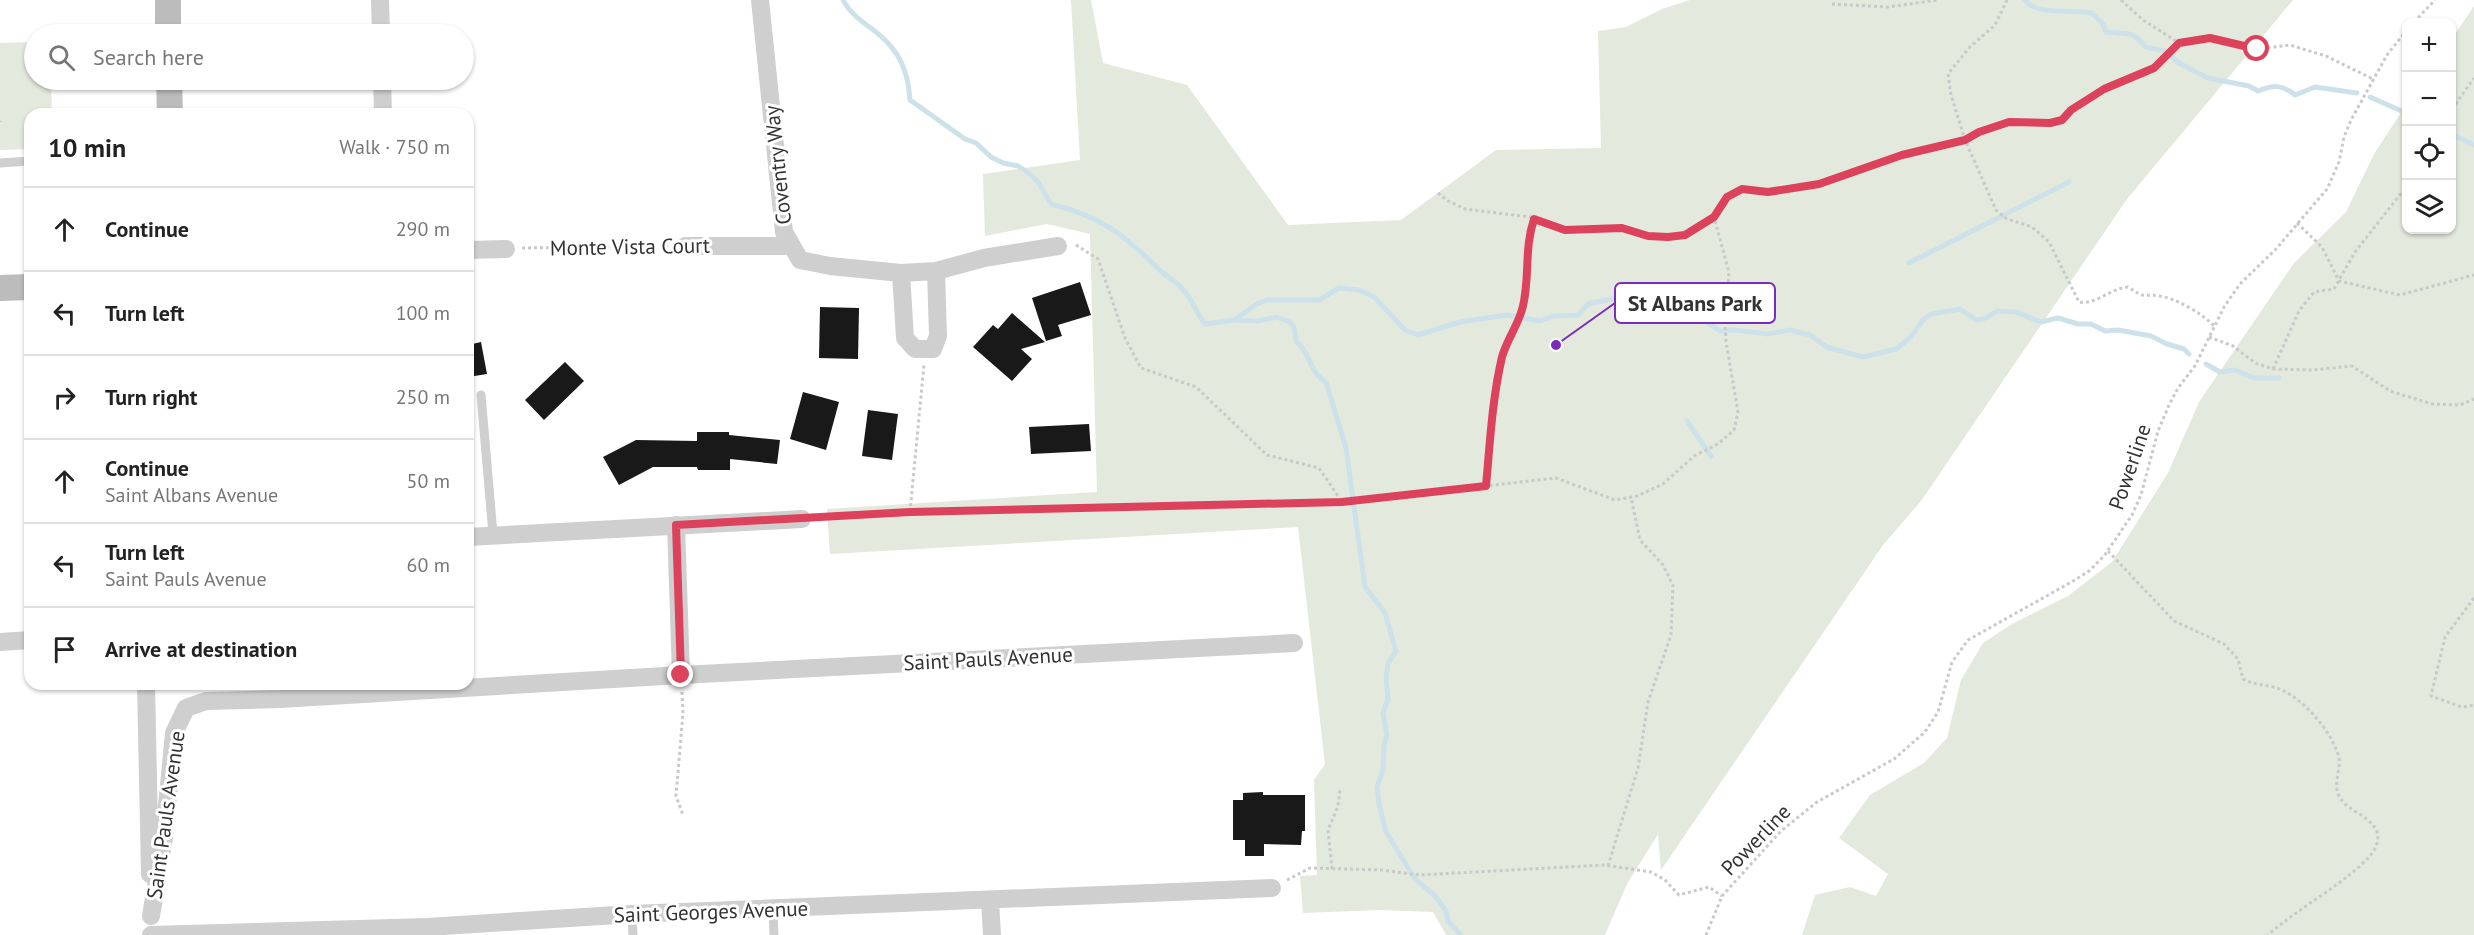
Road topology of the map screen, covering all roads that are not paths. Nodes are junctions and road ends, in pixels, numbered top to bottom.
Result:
1 (168, 0) edge
2 (380, 0) edge
3 (760, 0) edge
4 (168, 24) edge
5 (381, 24) edge
6 (169, 90) edge
7 (382, 90) edge
8 (170, 108) edge
9 (383, 108) edge
10 (24, 161) edge
11 (0, 163) edge
12 (685, 246) road end
13 (792, 246) junction
14 (1058, 246) road end
15 (506, 249) road end
16 (474, 250) edge
17 (936, 271) junction
18 (902, 273) junction
19 (24, 287) edge
20 (0, 288) edge
21 (481, 395) dead end
22 (802, 519) road end
23 (676, 525) junction
24 (493, 534) junction
25 (474, 536) edge
26 (24, 640) edge
27 (0, 642) edge
28 (1294, 643) dead end
29 (681, 675) junction
30 (474, 687) edge
31 (146, 690) edge
32 (430, 690) edge
33 (1272, 888) road end
34 (990, 901) junction
35 (773, 909) junction
36 (632, 915) junction
37 (151, 916) junction
38 (427, 931) edge
39 (150, 935) edge
40 (633, 935) edge
41 (774, 935) edge
42 (992, 935) edge

1 - 4 street
2 - 5 street
3 - 13 street, Coventry Way
6 - 8 street
7 - 9 street
10 - 11 lane
12 - 13 street, Monte Vista Court
13 - 18 street, Coventry Way
14 - 17 street, Coventry Way
15 - 16 street
17 - 18 street, Coventry Way
17 - 18 street
19 - 20 street
21 - 24 lane
22 - 23 street
23 - 24 street
23 - 29 street
24 - 25 street
26 - 27 street
28 - 29 street, Saint Pauls Avenue
29 - 30 street, Saint Pauls Avenue
31 - 37 street
32 - 37 street, Saint Pauls Avenue
33 - 34 street, Saint Georges Avenue
34 - 35 street, Saint Georges Avenue
34 - 42 street
35 - 36 street, Saint Georges Avenue
35 - 41 lane
36 - 38 street, Saint Georges Avenue
36 - 40 lane
37 - 39 street
38 - 39 street, Saint Georges Avenue

